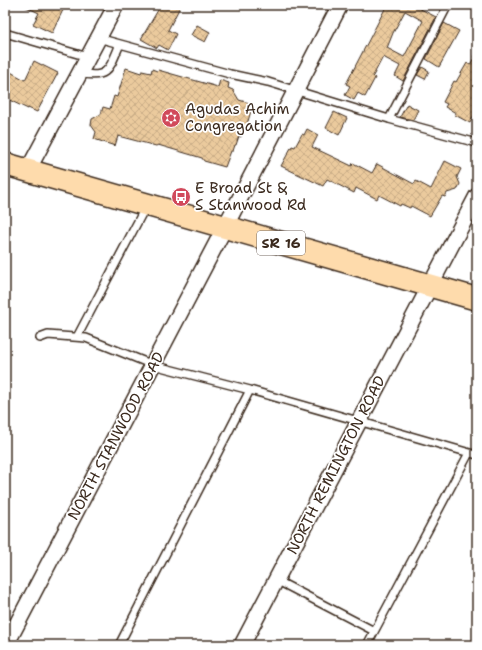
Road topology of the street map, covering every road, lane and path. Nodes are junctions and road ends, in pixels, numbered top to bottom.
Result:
1 (116, 5) edge
2 (340, 5) edge
3 (448, 5) edge
4 (5, 33) edge
5 (98, 38) junction
6 (120, 44) junction
7 (88, 57) junction
8 (80, 73) junction
9 (295, 90) junction
10 (389, 119) junction
11 (477, 143) edge
12 (5, 164) edge
13 (28, 170) junction
14 (477, 196) edge
15 (147, 204) junction
16 (225, 227) junction
17 (429, 286) junction
18 (477, 299) edge
19 (78, 337) junction
20 (40, 338) dead end
21 (153, 364) junction
22 (250, 390) junction
23 (359, 421) junction
24 (469, 453) junction
25 (477, 455) edge
26 (276, 580) junction
27 (374, 631) junction
28 (6, 645) edge
29 (119, 645) edge
30 (242, 645) edge
31 (367, 645) edge

1 - 5 street
2 - 9 street, NORTH STANWOOD ROAD
3 - 10 lane
4 - 7 lane
5 - 6 lane
5 - 7 street
6 - 8 lane
6 - 9 lane
7 - 8 street
8 - 13 street
9 - 10 lane
9 - 16 street, NORTH STANWOOD ROAD
10 - 11 lane
12 - 13 main road, SR 16
13 - 15 main road, SR 16
14 - 17 street, NORTH REMINGTON ROAD
15 - 16 main road, SR 16
15 - 19 lane
16 - 17 main road, SR 16
16 - 21 street, NORTH STANWOOD ROAD
17 - 18 main road, SR 16
17 - 23 street, NORTH REMINGTON ROAD
19 - 20 lane
19 - 21 lane
21 - 22 lane
21 - 28 street, NORTH STANWOOD ROAD
22 - 23 lane
22 - 29 lane
23 - 24 lane
23 - 26 street, NORTH REMINGTON ROAD
24 - 25 lane
24 - 27 lane
26 - 27 lane
26 - 30 street, NORTH REMINGTON ROAD
27 - 31 lane

